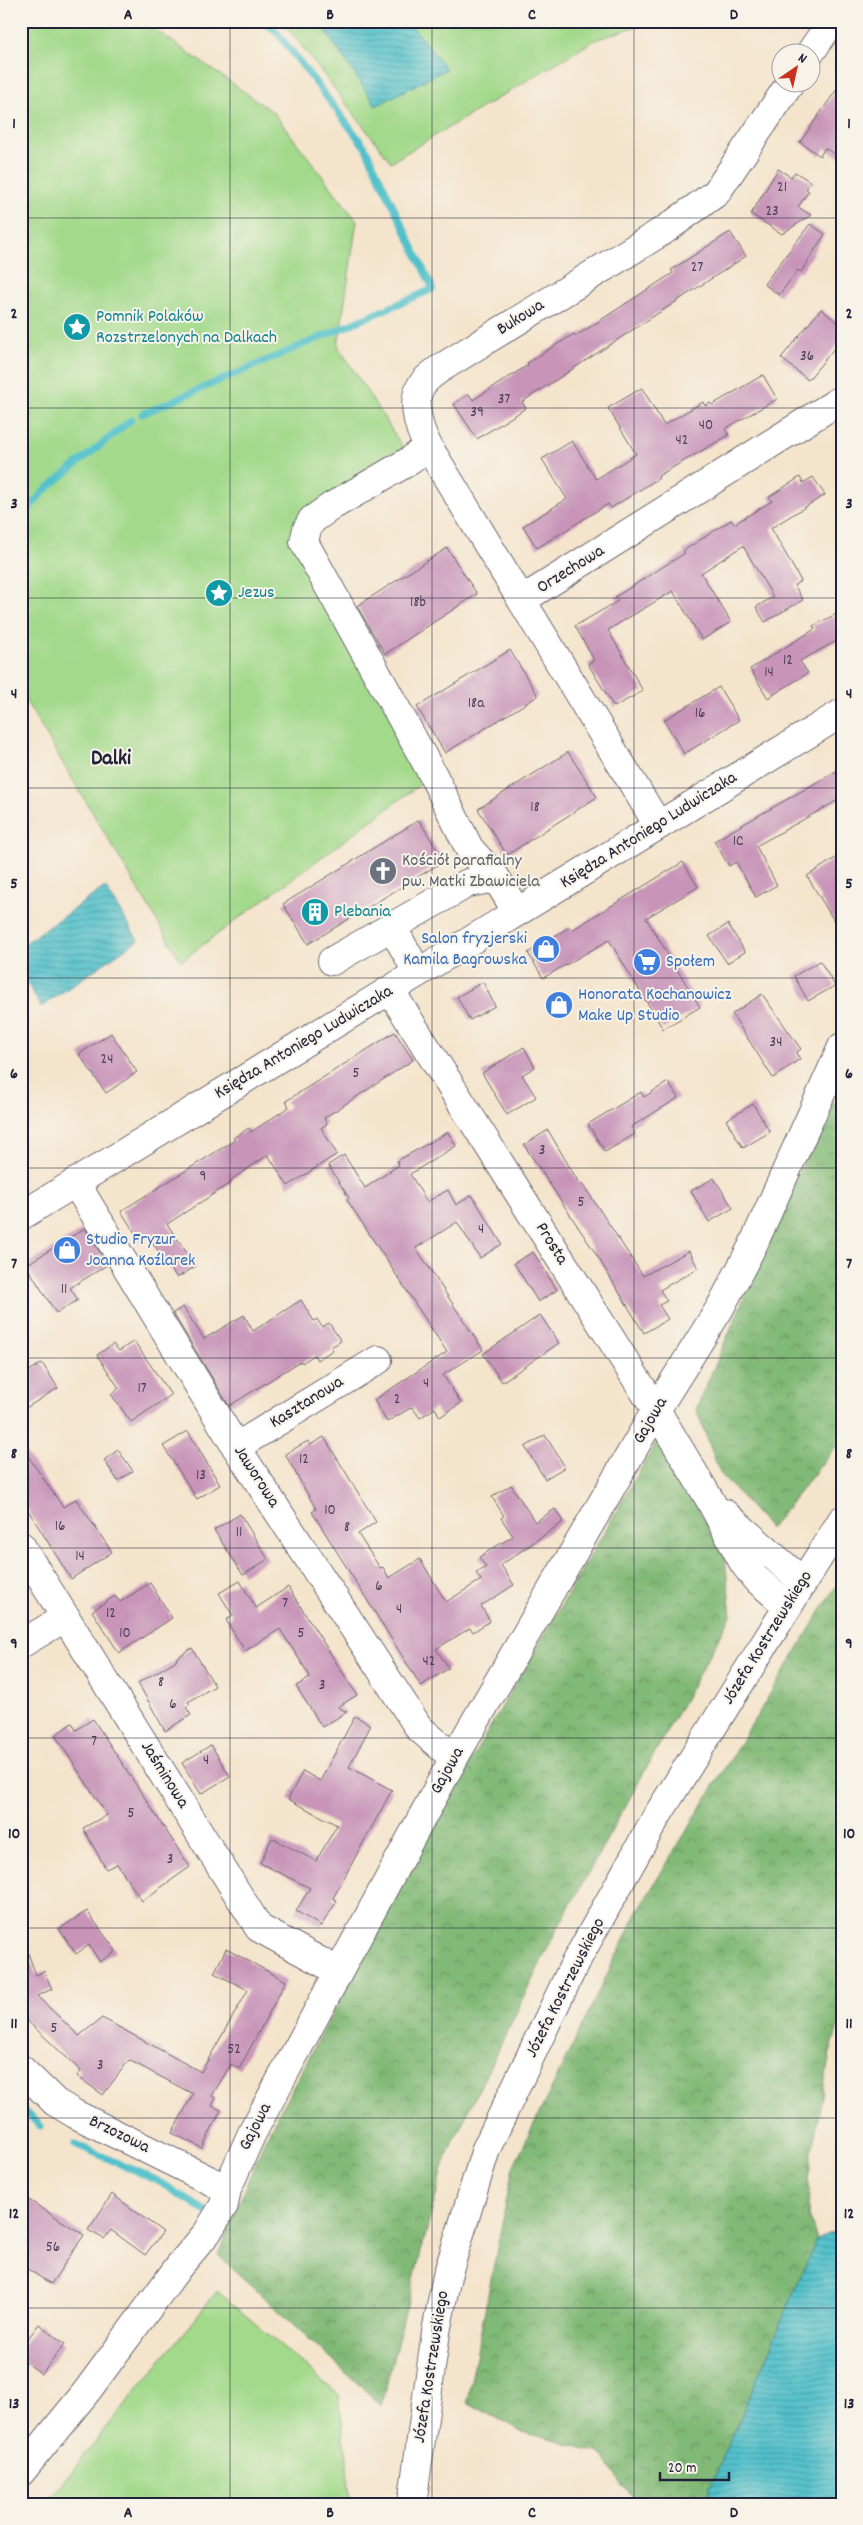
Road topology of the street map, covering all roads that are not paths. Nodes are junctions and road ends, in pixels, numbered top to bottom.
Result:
1 (832, 21) edge
2 (818, 42) edge
3 (784, 92) edge
4 (842, 399) edge
5 (428, 446) junction
6 (522, 600) junction
7 (842, 712) edge
8 (658, 825) junction
9 (496, 878) junction
10 (517, 912) junction
11 (392, 926) junction
12 (332, 961) dead end
13 (418, 973) junction
14 (390, 990) junction
15 (842, 1047) edge
16 (75, 1182) junction
17 (21, 1216) edge
18 (378, 1360) dead end
19 (656, 1410) junction
20 (236, 1447) junction
21 (710, 1500) junction
22 (842, 1520) edge
23 (21, 1546) edge
24 (803, 1582) junction
25 (788, 1606) junction
26 (66, 1617) junction
27 (21, 1644) edge
28 (454, 1758) junction
29 (338, 1971) junction
30 (21, 2069) edge
31 (227, 2188) junction
32 (21, 2472) edge
33 (418, 2501) edge

1 - 2 street
3 - 5 street, Bukowa
4 - 6 street, Orzechowa
5 - 6 street, Bukowa
5 - 9 street
6 - 8 street, Orzechowa
7 - 8 street, Księdza Antoniego Ludwiczaka
8 - 10 street, Księdza Antoniego Ludwiczaka
9 - 10 street
9 - 11 street
10 - 13 street, Księdza Antoniego Ludwiczaka
11 - 12 street
11 - 13 street
13 - 14 street, Księdza Antoniego Ludwiczaka
14 - 16 street, Księdza Antoniego Ludwiczaka
14 - 19 street, Prosta
15 - 19 street, Gajowa
16 - 17 street, Księdza Antoniego Ludwiczaka
16 - 20 street, Jaworowa
18 - 20 street, Kasztanowa
19 - 21 street, Prosta
19 - 28 street, Gajowa
20 - 28 street, Jaworowa
21 - 24 street, Prosta
21 - 25 street, Prosta
22 - 24 street, Józefa Kostrzewskiego
23 - 26 street, Jaśminowa
24 - 25 street, Józefa Kostrzewskiego
25 - 33 street, Józefa Kostrzewskiego
26 - 27 street
26 - 29 street, Jaśminowa
28 - 29 street, Gajowa
29 - 31 street, Gajowa
30 - 31 street, Brzozowa
31 - 32 street, Gajowa

